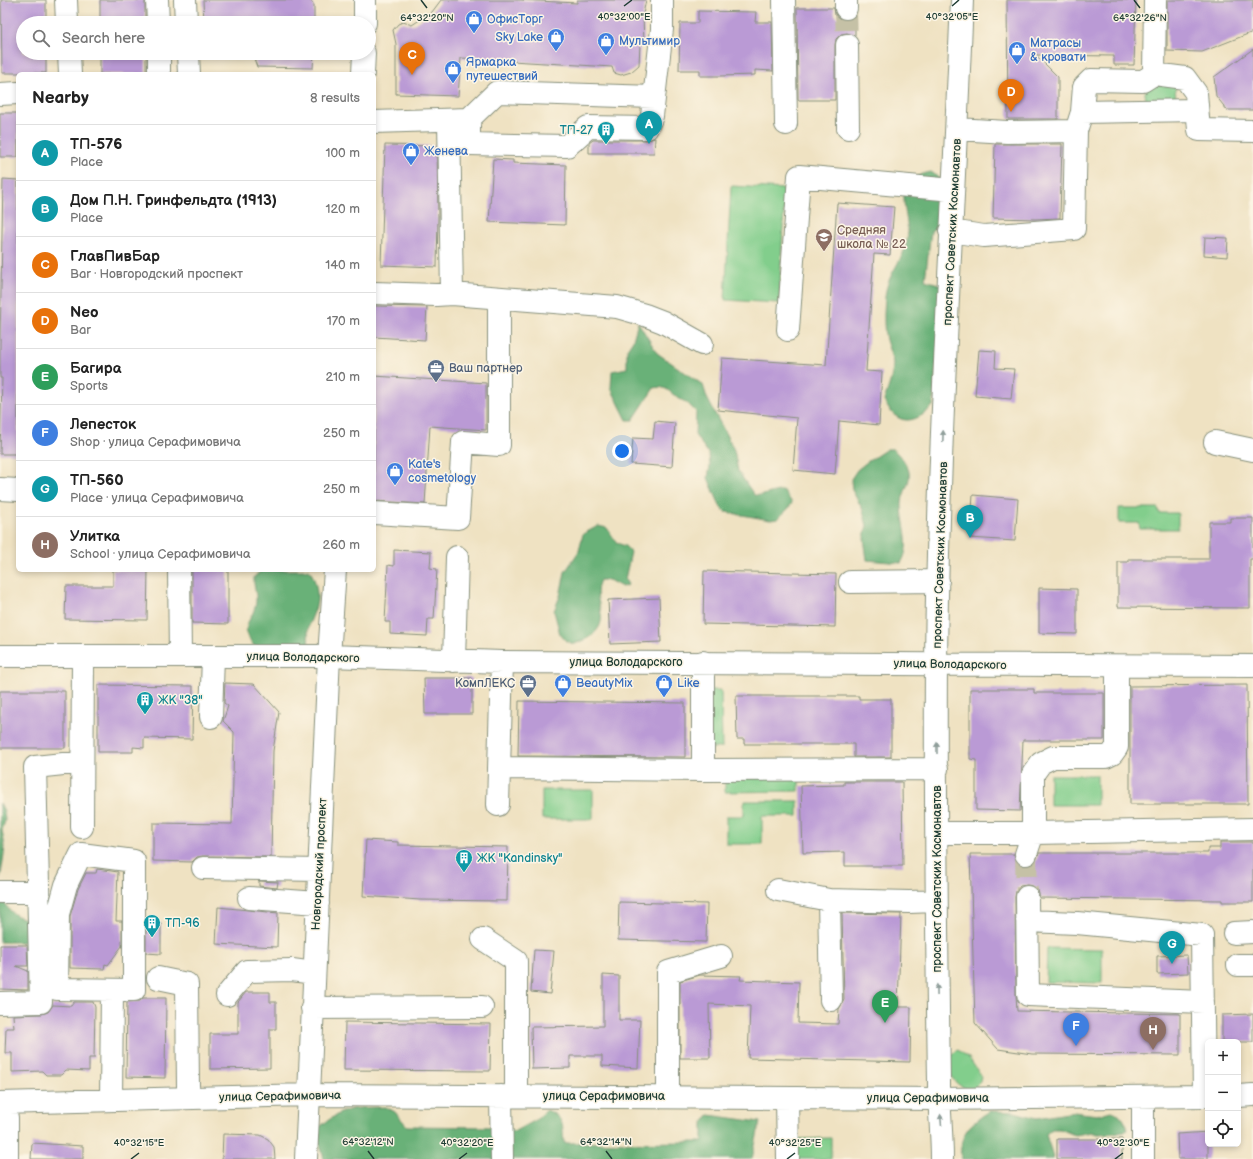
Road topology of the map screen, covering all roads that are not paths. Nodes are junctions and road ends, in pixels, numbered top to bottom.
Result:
1 (66, 0) edge
2 (157, 0) edge
3 (185, 0) edge
4 (366, 0) edge
5 (662, 0) edge
6 (784, 0) edge
7 (962, 0) edge
8 (1155, 0) edge
9 (67, 16) edge
10 (158, 16) edge
11 (186, 16) edge
12 (365, 16) edge
13 (847, 45) tunnel mouth
14 (69, 60) edge
15 (159, 60) edge
16 (188, 60) edge
17 (364, 60) edge
18 (70, 72) edge
19 (159, 72) edge
20 (189, 72) edge
21 (363, 72) edge
22 (1154, 74) junction
23 (16, 93) edge
24 (0, 94) edge
25 (654, 97) junction
26 (1197, 110) junction
27 (459, 120) junction
28 (376, 122) edge
29 (1079, 122) junction
30 (786, 124) dead end
31 (848, 128) dead end
32 (957, 129) junction
33 (1253, 130) edge
34 (953, 190) junction
35 (950, 231) junction
36 (376, 293) edge
37 (452, 294) junction
38 (499, 299) junction
39 (788, 330) dead end
40 (702, 344) dead end
41 (1215, 442) dead end
42 (1253, 450) edge
43 (0, 489) edge
44 (16, 490) edge
45 (376, 513) edge
46 (457, 557) dead end
47 (179, 572) edge
48 (334, 572) edge
49 (938, 581) junction
50 (850, 582) dead end
51 (0, 656) edge
52 (180, 656) junction
53 (213, 656) junction
54 (329, 656) junction
55 (83, 658) junction
56 (454, 661) junction
57 (502, 662) junction
58 (703, 662) junction
59 (936, 664) junction
60 (1117, 666) junction
61 (1253, 666) edge
62 (211, 717) dead end
63 (82, 762) junction
64 (499, 768) junction
65 (937, 769) junction
66 (703, 770) junction
67 (498, 805) dead end
68 (82, 827) dead end
69 (1253, 829) edge
70 (937, 833) junction
71 (1033, 833) junction
72 (1026, 854) tunnel mouth
73 (203, 868) dead end
74 (319, 870) junction
75 (778, 890) dead end
76 (0, 892) edge
77 (37, 892) junction
78 (249, 898) dead end
79 (1027, 898) tunnel mouth
80 (829, 900) junction
81 (936, 900) junction
82 (318, 903) junction
83 (1027, 921) junction
84 (483, 939) dead end
85 (721, 956) dead end
86 (314, 973) junction
87 (158, 978) dead end
88 (112, 990) junction
89 (227, 995) dead end
90 (831, 1000) dead end
91 (1203, 1002) junction
92 (0, 1003) edge
93 (482, 1007) dead end
94 (312, 1008) junction
95 (1205, 1075) edge
96 (309, 1095) junction
97 (1253, 1095) edge
98 (509, 1096) junction
99 (1205, 1096) edge
100 (1241, 1096) edge
101 (668, 1097) junction
102 (1143, 1097) junction
103 (186, 1098) junction
104 (787, 1098) junction
105 (939, 1099) junction
106 (111, 1100) junction
107 (4, 1110) edge
108 (7, 1159) edge
109 (306, 1159) edge
110 (502, 1159) edge
111 (788, 1159) edge
112 (942, 1159) edge
113 (1143, 1159) edge

1 - 9 street
2 - 10 street
3 - 11 street
4 - 12 street
5 - 25 street
6 - 30 street
7 - 32 street, проспект Советских Космонавтов
8 - 22 street
13 - 31 street
14 - 18 street
15 - 19 street
16 - 20 street
17 - 21 street
22 - 26 street
22 - 29 street
23 - 24 street
25 - 27 street
25 - 27 street
26 - 29 street
26 - 33 street
27 - 28 street
27 - 37 street
29 - 32 street
29 - 35 street
32 - 34 street, проспект Советских Космонавтов
34 - 35 street, проспект Советских Космонавтов
34 - 39 street
49 -> 35 street, проспект Советских Космонавтов
36 - 37 street
37 - 38 street
38 - 40 street
38 - 45 street
41 - 42 street
43 - 44 street
46 - 56 street
47 - 52 street
48 - 54 street, Новгородский проспект
49 - 50 street
49 - 59 street, проспект Советских Космонавтов
51 - 55 street, улица Володарского
52 - 53 street, улица Володарского
52 - 55 street, улица Володарского
53 - 54 street, улица Володарского
53 - 62 street
54 - 56 street, улица Володарского
54 - 74 street, Новгородский проспект
55 - 63 street
56 - 57 street, улица Володарского
57 - 58 street, улица Володарского
57 - 64 street
58 - 59 street, улица Володарского
58 - 66 street
59 - 60 street, улица Володарского
65 -> 59 street, проспект Советских Космонавтов
60 - 61 street, улица Володарского
60 - 71 street
63 - 68 street
63 - 77 street
64 - 66 street
64 - 67 street
65 - 66 street
65 - 70 street, проспект Советских Космонавтов
69 - 71 street
70 - 71 street
70 - 81 street, проспект Советских Космонавтов
71 - 72 street
73 - 74 street
74 - 82 street, Новгородский проспект
75 - 80 street
76 - 77 street
77 - 92 street
78 - 82 street
79 - 83 street
80 - 81 street
80 - 90 street
105 -> 81 street, проспект Советских Космонавтов
82 - 86 street, Новгородский проспект
83 - 91 street
83 - 91 street
84 - 98 street
85 - 101 street
86 - 89 street
86 - 94 street, Новгородский проспект
87 - 103 street
88 - 88 street
88 - 106 street
91 - 95 street
93 - 94 street
94 - 96 street, Новгородский проспект
96 - 98 street, улица Серафимовича
96 - 103 street, улица Серафимовича
96 - 109 street, Новгородский проспект
97 - 100 street
98 - 101 street, улица Серафимовича
98 - 110 street
99 - 102 street, улица Серафимовича
101 - 104 street, улица Серафимовича
102 - 105 street, улица Серафимовича
102 - 113 street
103 - 106 street, улица Серафимовича
104 - 105 street, улица Серафимовича
104 - 111 street
112 -> 105 street, проспект Советских Космонавтов
106 - 107 street, улица Серафимовича
107 - 108 street

